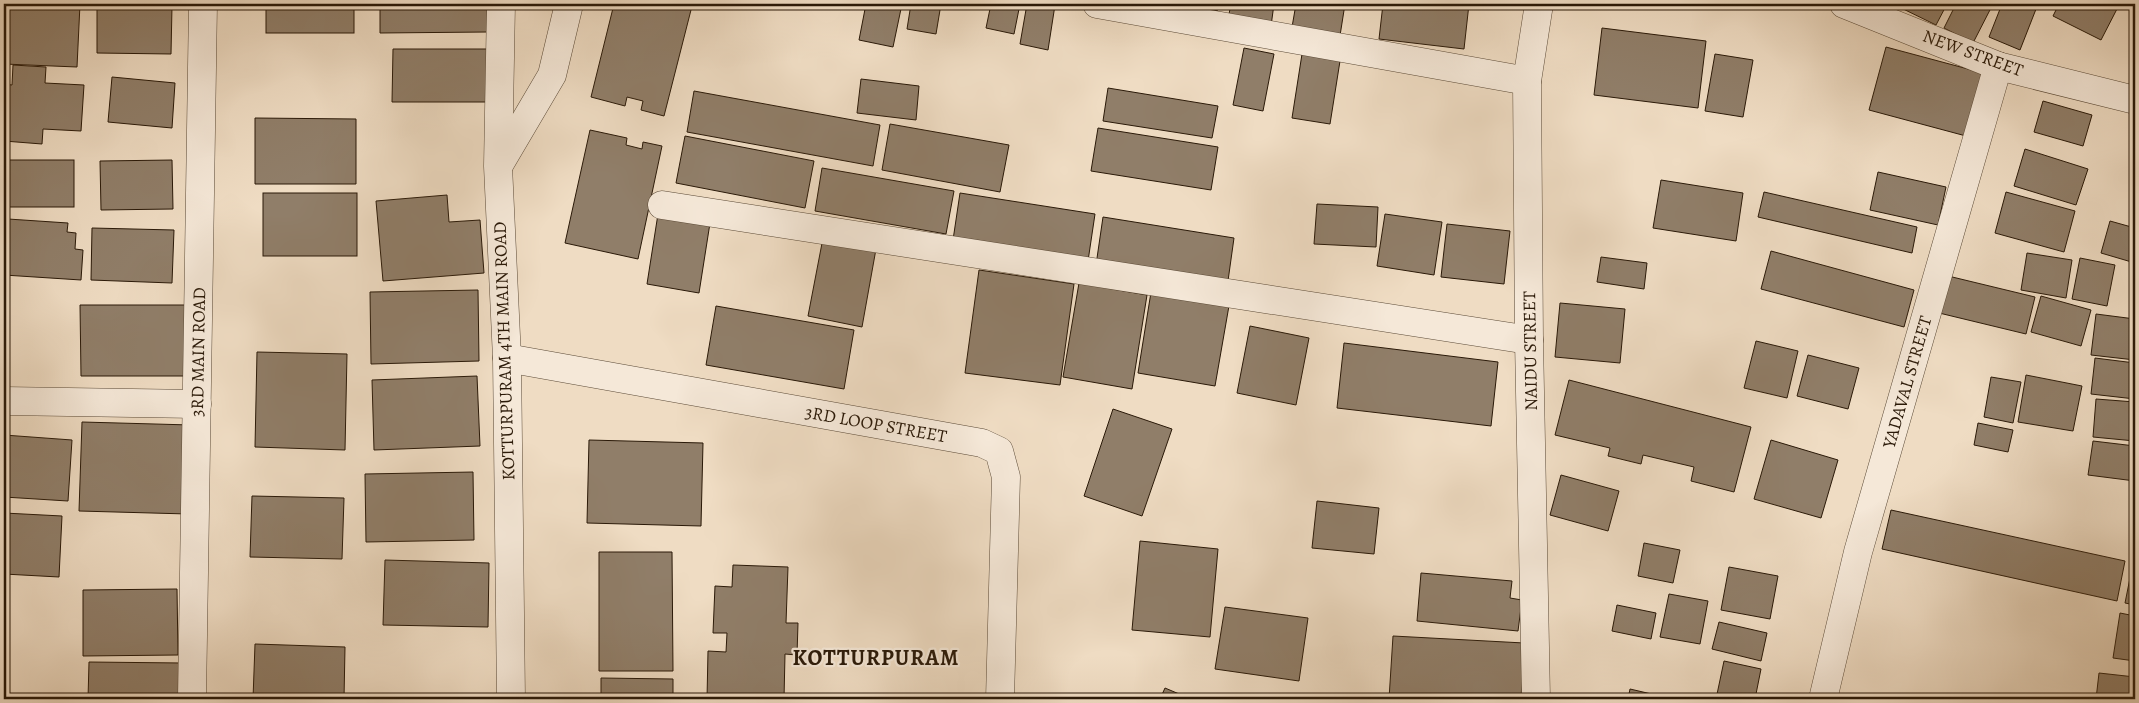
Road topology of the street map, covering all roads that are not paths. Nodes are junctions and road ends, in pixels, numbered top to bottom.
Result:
1 (203, 4) edge
2 (501, 4) edge
3 (569, 4) edge
4 (1098, 4) edge
5 (1539, 4) edge
6 (1844, 4) edge
7 (1998, 66) junction
8 (1527, 81) junction
9 (2135, 100) edge
10 (498, 166) junction
11 (662, 205) dead end
12 (1529, 340) junction
13 (507, 358) junction
14 (4, 401) edge
15 (197, 404) junction
16 (192, 699) edge
17 (511, 699) edge
18 (1000, 699) edge
19 (1536, 699) edge
20 (1823, 699) edge

1 - 15 street, 3RD MAIN ROAD
2 - 10 street, KOTTURPURAM 4TH MAIN ROAD
3 - 10 street
4 - 8 street
5 - 8 street, NAIDU STREET
6 - 7 street, NEW STREET
7 - 9 street, NEW STREET
7 - 20 street, YADAVAL STREET
8 - 12 street, NAIDU STREET
10 - 13 street, KOTTURPURAM 4TH MAIN ROAD
11 - 12 street
12 - 19 street, NAIDU STREET
13 - 17 street, KOTTURPURAM 4TH MAIN ROAD
13 - 18 street, 3RD LOOP STREET
14 - 15 street
15 - 16 street, 3RD MAIN ROAD

